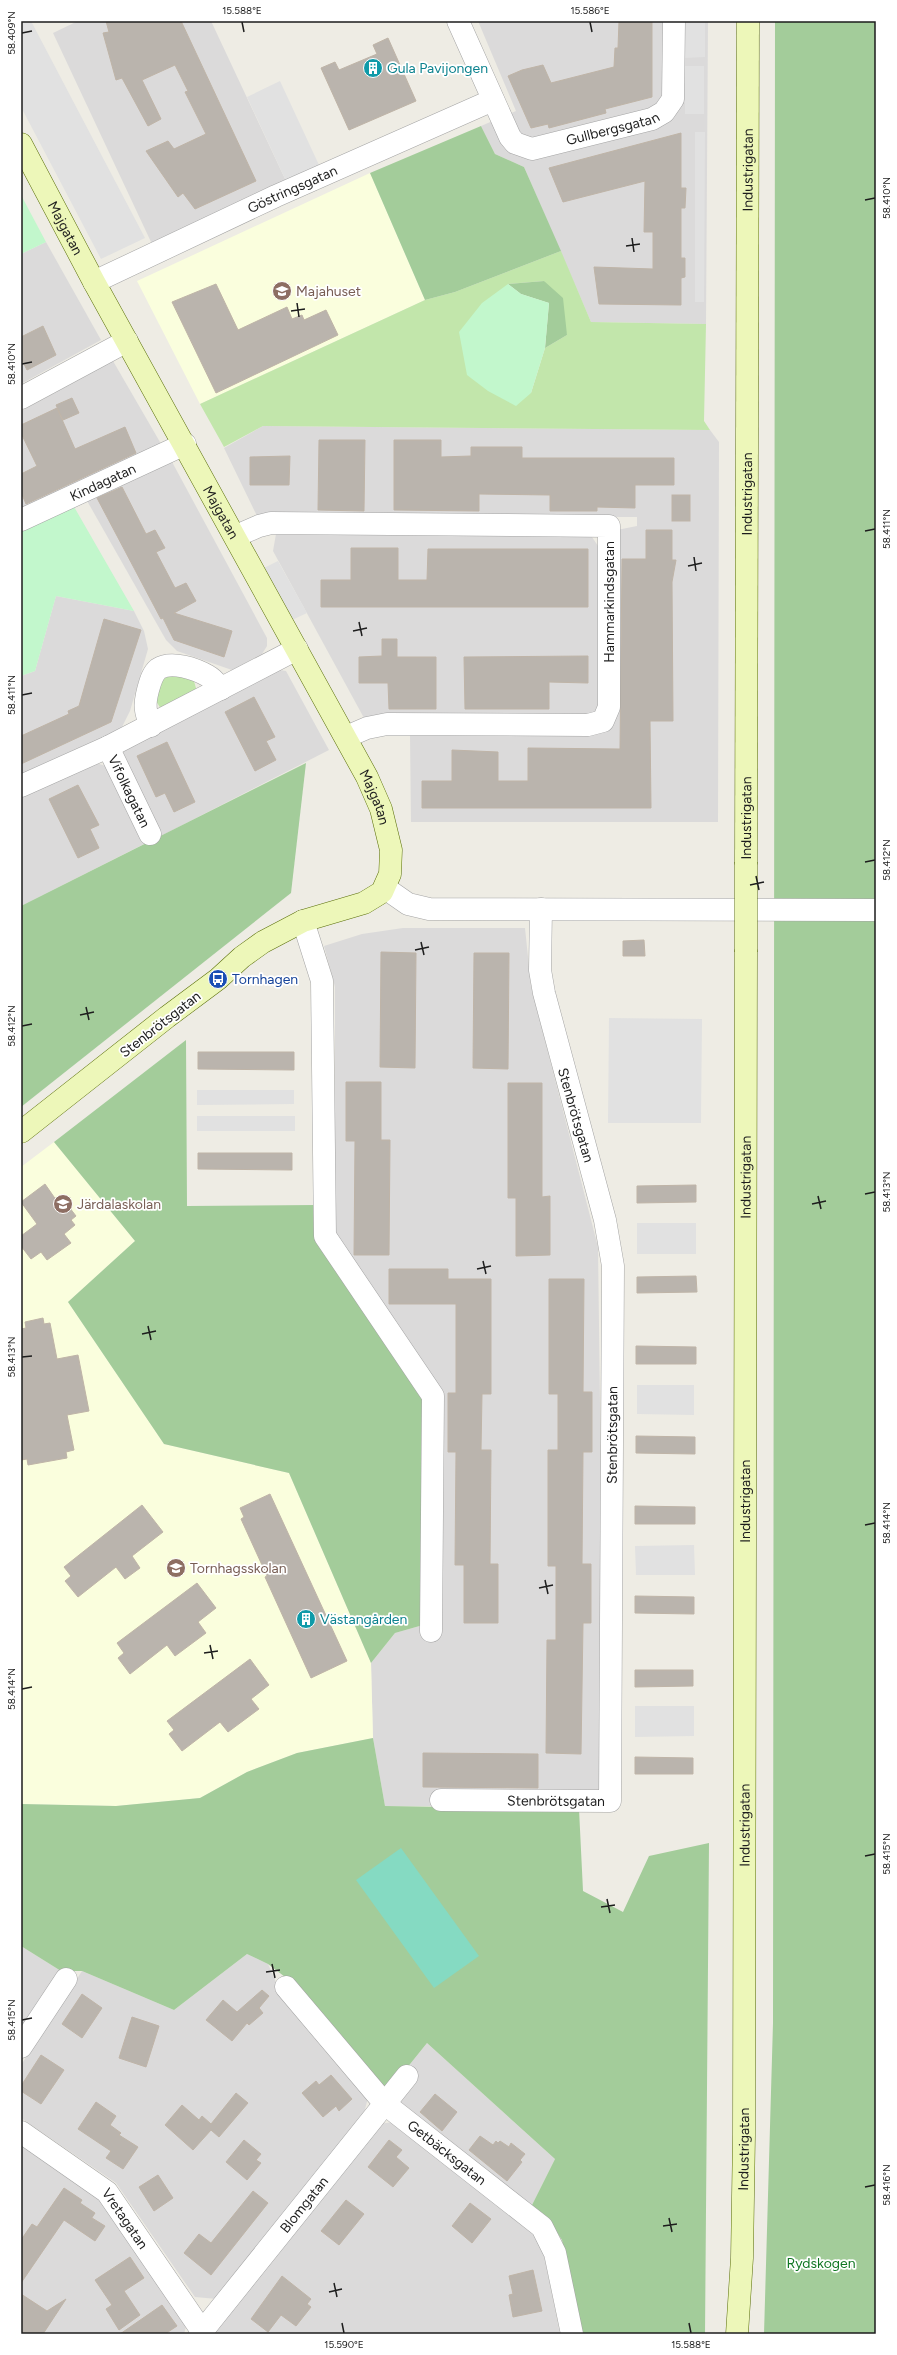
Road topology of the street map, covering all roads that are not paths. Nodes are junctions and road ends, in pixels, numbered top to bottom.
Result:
1 (458, 21) edge
2 (674, 21) edge
3 (748, 21) edge
4 (493, 100) junction
5 (21, 144) edge
6 (94, 282) junction
7 (127, 341) junction
8 (21, 398) edge
9 (185, 444) junction
10 (21, 520) edge
11 (236, 536) junction
12 (297, 649) junction
13 (221, 689) junction
14 (151, 726) junction
15 (346, 737) junction
16 (108, 747) junction
17 (21, 786) edge
18 (150, 834) dead end
19 (385, 888) junction
20 (541, 909) junction
21 (876, 910) edge
22 (303, 921) junction
23 (21, 1132) edge
24 (431, 1631) dead end
25 (441, 1800) dead end
26 (66, 1979) dead end
27 (286, 1987) dead end
28 (21, 2047) edge
29 (407, 2076) dead end
30 (385, 2104) junction
31 (21, 2132) edge
32 (201, 2332) edge
33 (572, 2334) edge
34 (737, 2334) edge

1 - 4 street, Gullbergsgatan
2 - 4 street, Gullbergsgatan
3 - 34 main road, Industrigatan, bridge
4 - 6 street, Göstringsgatan
5 - 6 main road, Majgatan
6 - 7 main road, Majgatan
7 - 8 street
7 - 9 main road, Majgatan
9 - 10 street, Kindagatan
9 - 11 main road, Majgatan
11 - 12 main road, Majgatan
11 - 15 street, Hammarkindsgatan
12 - 13 street, Vifolkagatan
12 - 15 main road, Majgatan
13 - 14 street, Vifolkagatan
13 - 14 street
14 - 16 street, Vifolkagatan
15 - 19 main road, Majgatan
16 - 17 street, Vifolkagatan
16 - 18 street, Vifolkagatan
19 - 20 street
19 - 22 main road, Stenbrötsgatan
20 - 21 street
20 - 25 street, Stenbrötsgatan
22 - 23 main road, Stenbrötsgatan
22 - 24 street
26 - 28 street
27 - 30 street, Getbäcksgatan
29 - 30 street, Blomgatan
30 - 32 street, Blomgatan
30 - 33 street, Getbäcksgatan
31 - 32 street, Vretagatan

